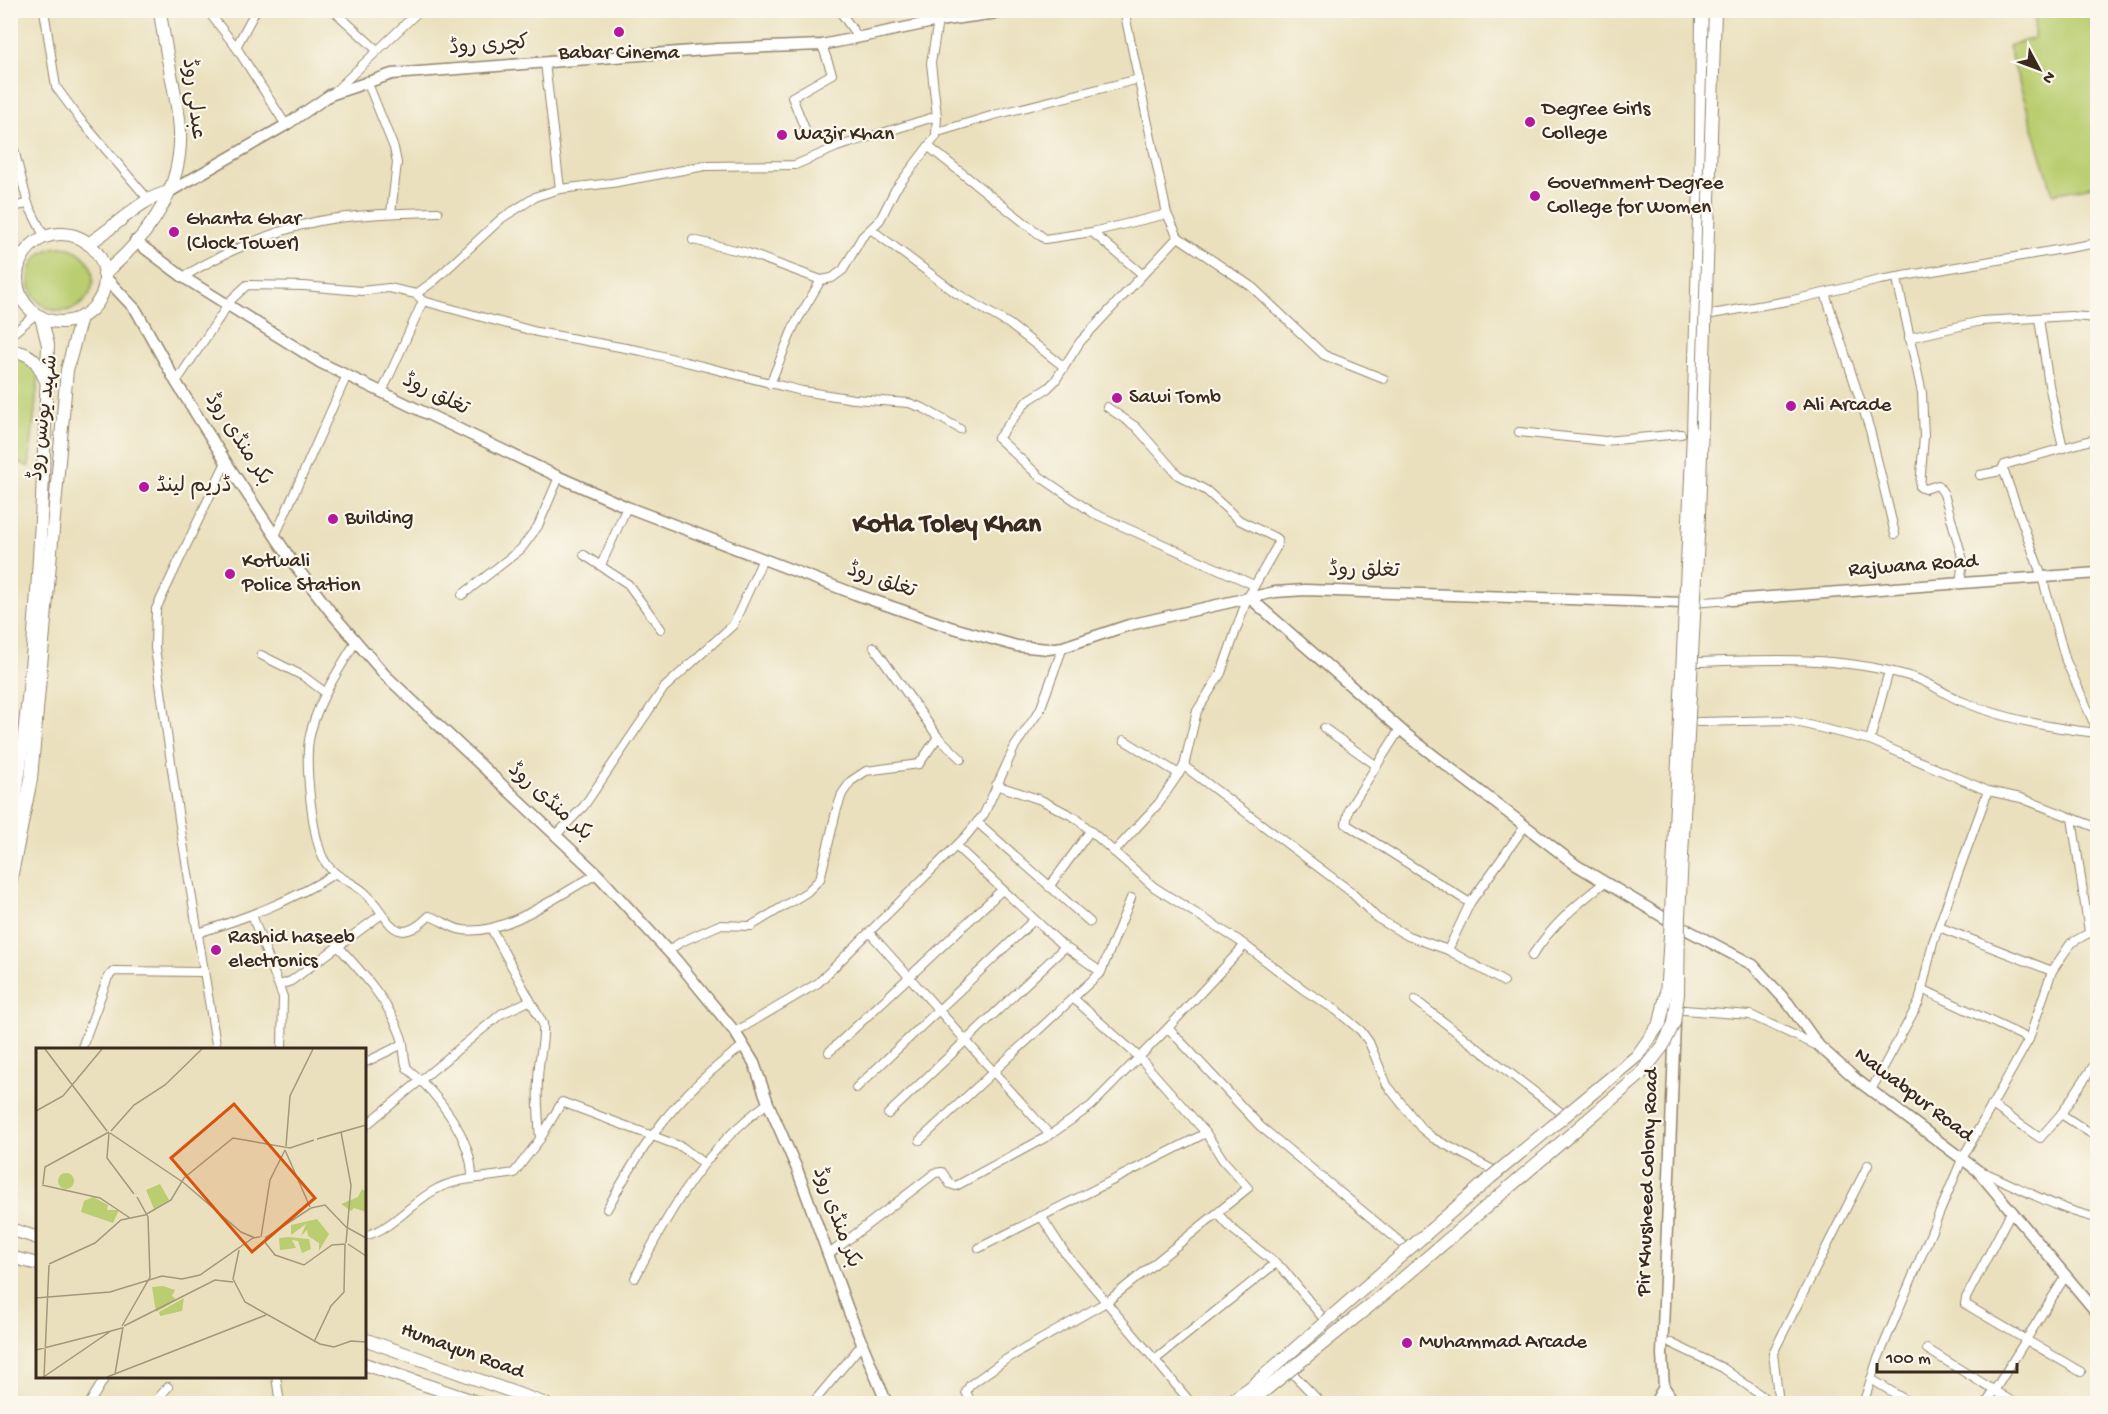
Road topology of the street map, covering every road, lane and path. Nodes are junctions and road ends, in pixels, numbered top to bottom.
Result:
1 (44, 10) edge
2 (160, 10) edge
3 (207, 10) edge
4 (256, 10) edge
5 (333, 10) edge
6 (839, 10) edge
7 (1019, 10) edge
8 (1124, 10) edge
9 (1702, 10) edge
10 (1715, 10) edge
11 (420, 11) edge
12 (938, 21) junction
13 (858, 37) junction
14 (822, 45) junction
15 (236, 47) junction
16 (377, 50) junction
17 (545, 63) junction
18 (1139, 79) junction
19 (367, 81) junction
20 (330, 95) junction
21 (937, 116) junction
22 (286, 125) junction
23 (805, 129) dead end
24 (938, 132) junction
25 (10, 134) edge
26 (929, 147) junction
27 (560, 189) junction
28 (169, 192) junction
29 (148, 199) junction
30 (28, 204) junction
31 (10, 207) edge
32 (438, 212) dead end
33 (392, 213) junction
34 (1167, 214) junction
35 (872, 230) junction
36 (1092, 232) junction
37 (1178, 237) junction
38 (45, 238) junction
39 (693, 240) dead end
40 (135, 241) junction
41 (2097, 243) edge
42 (88, 244) junction
43 (1142, 274) junction
44 (14, 275) edge
45 (104, 276) junction
46 (183, 277) junction
47 (1897, 279) junction
48 (820, 280) junction
49 (1825, 292) junction
50 (416, 294) junction
51 (423, 301) junction
52 (228, 305) junction
53 (1712, 314) dead end
54 (38, 315) junction
55 (81, 317) junction
56 (2097, 318) edge
57 (2039, 319) junction
58 (10, 336) edge
59 (1909, 339) junction
60 (10, 351) edge
61 (1063, 366) junction
62 (347, 375) junction
63 (1384, 379) dead end
64 (46, 382) junction
65 (176, 382) junction
66 (770, 384) junction
67 (382, 392) junction
68 (1107, 407) dead end
69 (960, 429) dead end
70 (1519, 432) dead end
71 (1681, 434) dead end
72 (2097, 438) edge
73 (2063, 448) junction
74 (226, 462) junction
75 (2003, 469) junction
76 (1980, 475) dead end
77 (559, 477) junction
78 (627, 507) junction
79 (1895, 534) dead end
80 (276, 536) junction
81 (584, 555) dead end
82 (763, 559) junction
83 (601, 565) junction
84 (2097, 573) edge
85 (2042, 577) junction
86 (1960, 584) junction
87 (1254, 585) junction
88 (462, 595) dead end
89 (1248, 599) junction
90 (1731, 600) joint
91 (1684, 603) joint
92 (661, 629) dead end
93 (356, 641) junction
94 (874, 647) dead end
95 (1063, 647) junction
96 (261, 655) dead end
97 (1700, 662) dead end
98 (1889, 671) junction
99 (326, 693) junction
100 (1698, 722) dead end
101 (1324, 728) dead end
102 (1400, 729) junction
103 (2097, 733) edge
104 (938, 737) junction
105 (1124, 740) dead end
106 (1870, 740) junction
107 (961, 759) dead end
108 (1184, 766) junction
109 (1377, 766) junction
110 (1179, 774) junction
111 (996, 785) junction
112 (1988, 790) junction
113 (2072, 818) junction
114 (977, 822) junction
115 (1525, 826) junction
116 (2097, 828) edge
117 (10, 830) edge
118 (1090, 831) junction
119 (556, 836) junction
120 (957, 847) junction
121 (1114, 852) junction
122 (333, 874) junction
123 (597, 874) junction
124 (1605, 882) junction
125 (10, 883) edge
126 (1049, 887) junction
127 (1002, 890) junction
128 (1131, 898) dead end
129 (1470, 903) junction
130 (382, 914) junction
131 (252, 915) junction
132 (1034, 920) junction
133 (1090, 922) dead end
134 (1939, 927) junction
135 (2097, 928) edge
136 (492, 930) junction
137 (2089, 932) junction
138 (198, 933) junction
139 (870, 933) junction
140 (337, 945) junction
141 (1245, 945) junction
142 (1065, 947) junction
143 (1448, 950) junction
144 (668, 951) junction
145 (1532, 956) dead end
146 (2052, 971) junction
147 (203, 972) junction
148 (1101, 972) junction
149 (909, 977) junction
150 (1504, 982) dead end
151 (280, 985) junction
152 (1922, 990) junction
153 (1073, 998) junction
154 (1415, 1000) dead end
155 (529, 1001) junction
156 (938, 1010) junction
157 (1680, 1010) junction
158 (1168, 1028) junction
159 (735, 1032) junction
160 (2029, 1039) junction
161 (966, 1041) junction
162 (403, 1044) junction
163 (743, 1046) junction
164 (1819, 1046) junction
165 (82, 1048) edge
166 (217, 1048) edge
167 (282, 1048) edge
168 (829, 1052) dead end
169 (1139, 1057) junction
170 (2097, 1059) edge
171 (366, 1062) edge
172 (994, 1072) junction
173 (423, 1081) junction
174 (856, 1088) dead end
175 (1871, 1090) junction
176 (768, 1103) junction
177 (1992, 1105) junction
178 (888, 1114) dead end
179 (1563, 1114) dead end
180 (2061, 1114) junction
181 (366, 1125) edge
182 (1206, 1133) junction
183 (651, 1134) junction
184 (1050, 1135) junction
185 (2097, 1138) edge
186 (540, 1139) junction
187 (920, 1140) dead end
188 (1963, 1157) junction
189 (703, 1163) junction
190 (1868, 1165) dead end
191 (1494, 1170) dead end
192 (1977, 1170) junction
193 (472, 1179) junction
194 (607, 1209) dead end
195 (2012, 1210) junction
196 (1218, 1214) junction
197 (1041, 1216) junction
198 (2097, 1218) edge
199 (10, 1229) edge
200 (366, 1235) edge
201 (36, 1237) edge
202 (1405, 1246) dead end
203 (979, 1248) dead end
204 (828, 1254) junction
205 (10, 1257) edge
206 (1276, 1263) junction
207 (36, 1264) edge
208 (2065, 1277) junction
209 (635, 1278) dead end
210 (1108, 1301) junction
211 (2097, 1314) edge
212 (1322, 1317) dead end
213 (366, 1340) edge
214 (2025, 1340) junction
215 (864, 1343) junction
216 (1671, 1343) dead end
217 (1927, 1349) dead end
218 (1155, 1359) junction
219 (366, 1365) edge
220 (2081, 1372) dead end
221 (1295, 1376) dead end
222 (105, 1378) edge
223 (276, 1378) edge
224 (1871, 1379) junction
225 (168, 1387) dead end
226 (1664, 1387) junction
227 (1994, 1390) junction
228 (89, 1404) edge
229 (153, 1404) edge
230 (280, 1404) edge
231 (483, 1404) edge
232 (546, 1404) edge
233 (812, 1404) edge
234 (887, 1404) edge
235 (972, 1404) edge
236 (1192, 1404) edge
237 (1227, 1404) edge
238 (1248, 1404) edge
239 (1322, 1404) edge
240 (1654, 1404) edge
241 (1675, 1404) edge
242 (1773, 1404) edge
243 (1779, 1404) edge
244 (1863, 1404) edge
245 (1912, 1404) edge
246 (1986, 1404) edge
247 (2016, 1404) edge

1 - 29 street
2 - 28 main road, عبدلی روڈ
3 - 15 street
4 - 15 street
5 - 16 street
6 - 13 street
7 - 12 street, کچری روڈ
8 - 18 street
9 - 237 main road, bridge
10 - 157 main road, bridge
11 - 16 street
12 - 13 street, کچری روڈ
12 - 21 street
13 - 14 street, کچری روڈ
14 - 17 street, کچری روڈ
14 - 23 street
15 - 22 street
16 - 20 street
17 - 19 street, کچری روڈ
17 - 27 street
18 - 24 street
18 - 34 street
19 - 20 street, کچری روڈ
19 - 33 street
20 - 22 street, کچری روڈ
21 - 24 street
21 - 27 street
22 - 28 street, کچری روڈ
24 - 26 street
25 - 30 street
26 - 35 street
26 - 36 street
27 - 50 street
28 - 29 main road
28 - 40 main road, عبدلی روڈ
29 - 42 main road
30 - 31 street
30 - 38 street
32 - 33 street
33 - 46 street
34 - 36 street
34 - 37 street
35 - 48 street
35 - 61 street
36 - 43 street
37 - 43 street
37 - 63 street
38 - 42 main road
38 - 44 main road
39 - 48 street
40 - 45 main road, عبدلی روڈ
40 - 46 street, تغلق روڈ
41 - 47 street
42 - 45 main road
43 - 61 street
44 - 54 main road
45 - 55 main road
45 - 65 street, بکر منڈی روڈ
46 - 52 street, تغلق روڈ
47 - 49 street
47 - 59 street
48 - 66 street
49 - 53 street
49 - 79 street
50 - 51 street
50 - 52 street
51 - 66 street
51 - 67 street
52 - 62 street, تغلق روڈ
52 - 65 street
54 - 55 main road
54 - 58 street
54 - 64 main road, شہید یونس روڈ
55 - 125 main road, شہید یونس روڈ
56 - 57 street
57 - 59 street
57 - 73 street
59 - 86 street
60 - 64 main road
61 - 87 street
62 - 67 street, تغلق روڈ
62 - 80 street
64 - 117 main road, شہید یونس روڈ
65 - 74 street, بکر منڈی روڈ
66 - 69 street
67 - 77 street, تغلق روڈ
68 - 87 street
70 - 71 street
72 - 73 street
73 - 75 street
74 - 80 street, بکر منڈی روڈ
74 - 138 street
75 - 76 street
75 - 85 street
77 - 78 street, تغلق روڈ
77 - 88 street
78 - 82 street, تغلق روڈ
78 - 83 street
80 - 93 street, بکر منڈی روڈ
81 - 83 street
82 - 95 street, تغلق روڈ
82 - 119 street
83 - 92 street
84 - 85 street, Rajwana Road
85 - 86 street, Rajwana Road
85 - 103 street
86 - 90 street, Rajwana Road
87 - 89 street
89 - 91 street, تغلق روڈ
89 - 95 street, تغلق روڈ
89 - 102 street, Nawabpur Road
89 - 108 street
90 - 91 street
93 - 99 street
93 - 119 street, بکر منڈی روڈ
94 - 104 street
95 - 111 street
96 - 99 street
97 - 98 street
98 - 103 street
98 - 106 street
99 - 122 street
100 - 106 street
101 - 109 street
102 - 109 street
102 - 115 street, Nawabpur Road
104 - 107 street
104 - 144 street
105 - 110 street
106 - 112 street
108 - 110 street
108 - 143 street
109 - 129 street
110 - 121 street
111 - 114 street
111 - 118 street
112 - 113 street
112 - 134 street
113 - 116 street
113 - 137 street
114 - 120 street
114 - 126 street
115 - 124 street, Nawabpur Road
115 - 129 street
118 - 121 street
118 - 126 street
119 - 123 street, بکر منڈی روڈ
120 - 127 street
120 - 139 street
121 - 141 street
122 - 130 street
122 - 131 street
123 - 136 street
123 - 144 street, بکر منڈی روڈ
124 - 145 street
124 - 164 street, Nawabpur Road
126 - 133 street
127 - 132 street
127 - 149 street
128 - 148 street
129 - 143 street
130 - 136 street
130 - 140 street
131 - 138 street
131 - 151 street
132 - 142 street
132 - 156 street
134 - 146 street
134 - 152 street
135 - 137 street
136 - 155 street
137 - 146 street
138 - 147 street
139 - 149 street
139 - 159 street
140 - 151 street
140 - 162 street
141 - 158 street
141 - 191 street
142 - 148 street
142 - 161 street
143 - 150 street
144 - 159 street, بکر منڈی روڈ
146 - 160 street
147 - 165 street
147 - 166 street
148 - 153 street
149 - 156 street
149 - 168 street
151 - 167 street
152 - 160 street
152 - 175 street
153 - 169 street
153 - 172 street
154 - 179 street
155 - 173 street
155 - 186 street
156 - 161 street
156 - 174 street
157 - 164 street
157 - 226 street, Pir Khusheed Colony Road, bridge
157 - 238 main road, bridge
158 - 169 street
158 - 202 street
159 - 163 street, بکر منڈی روڈ
160 - 177 street
161 - 172 street
161 - 178 street
162 - 171 street
162 - 173 street
163 - 176 street, بکر منڈی روڈ
163 - 183 street
164 - 175 street, Nawabpur Road
169 - 182 street
169 - 184 street
170 - 180 street
172 - 184 street
172 - 187 street
173 - 181 street
173 - 193 street
175 - 188 street, Nawabpur Road
176 - 189 street
176 - 204 street, بکر منڈی روڈ
177 - 180 street
177 - 188 street
180 - 185 street
182 - 196 street
182 - 197 street
183 - 186 street
183 - 189 street
183 - 194 street
184 - 204 street
186 - 193 street
188 - 192 street, Nawabpur Road
188 - 224 street
189 - 209 street
190 - 243 street
192 - 195 street, Nawabpur Road
192 - 198 street
193 - 200 street
195 - 208 street, Nawabpur Road
195 - 214 street
196 - 206 street
196 - 210 street
197 - 203 street
197 - 210 street
199 - 201 main road
204 - 215 street, بکر منڈی روڈ
205 - 207 main road
206 - 212 street
206 - 218 street
208 - 211 street, Nawabpur Road
208 - 214 street
210 - 218 street
210 - 235 street
213 - 232 main road, Humayun Road
214 - 220 street
214 - 227 street
215 - 233 street
215 - 234 street, بکر منڈی روڈ
216 - 242 street
217 - 227 street
218 - 236 street
219 - 231 main road, Humayun Road
221 - 239 street
222 - 228 street
223 - 230 street
224 - 244 street
224 - 245 street
225 - 229 street
226 - 240 street
226 - 241 street
227 - 246 street
227 - 247 street

